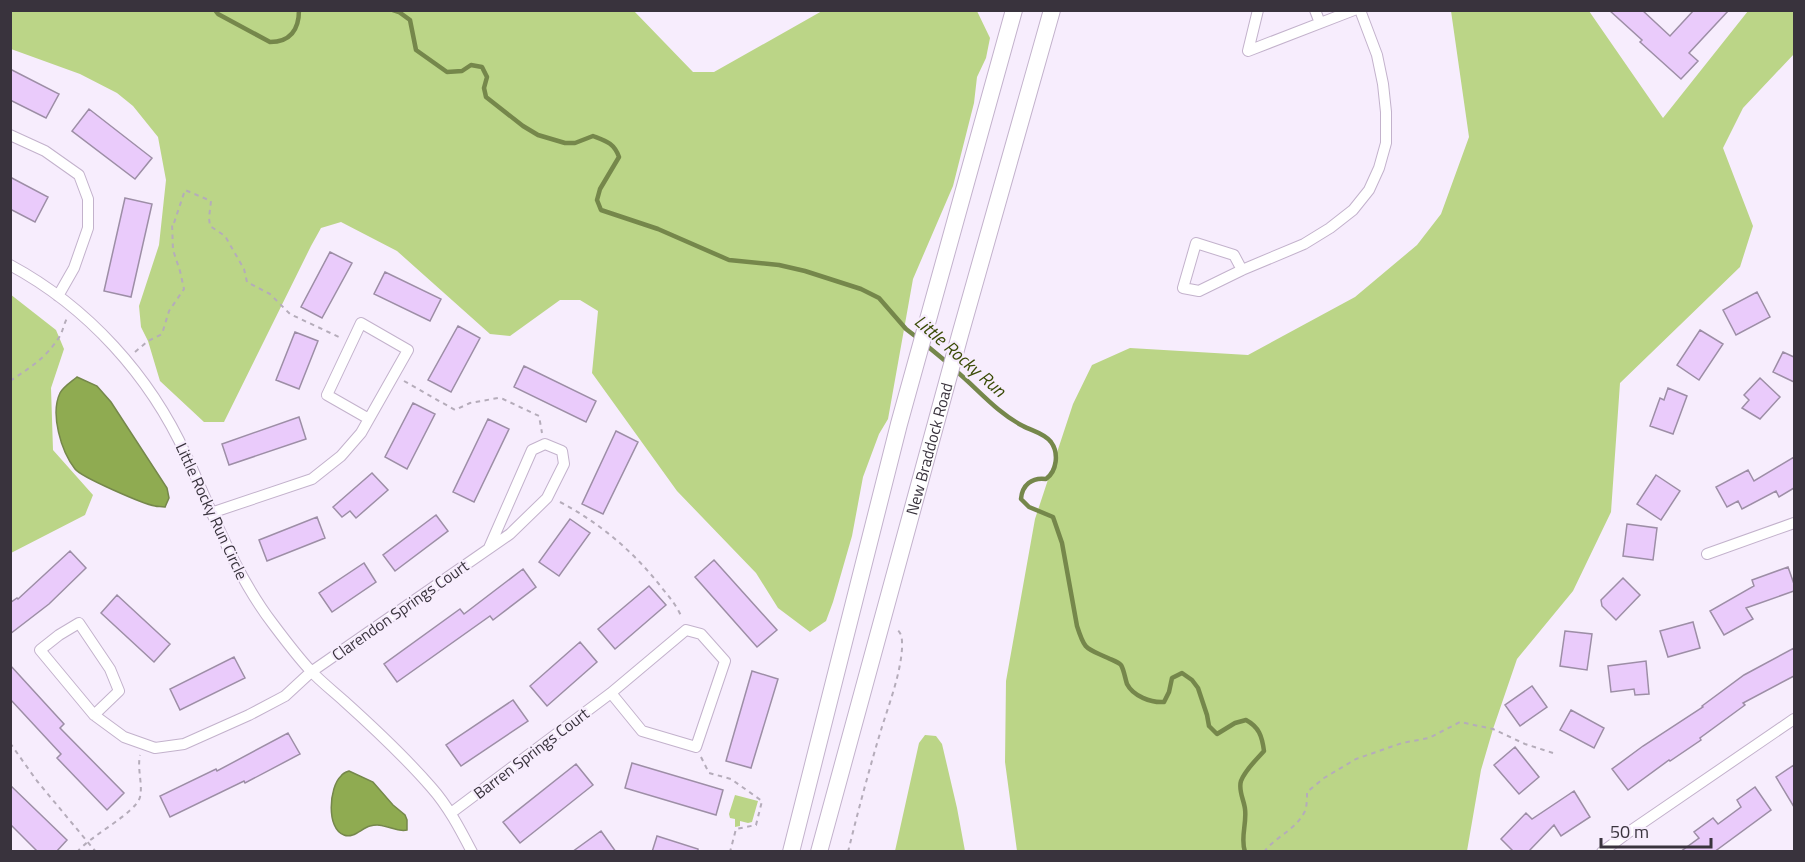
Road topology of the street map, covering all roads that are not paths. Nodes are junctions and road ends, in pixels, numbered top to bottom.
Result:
1 (1014, 10) edge
2 (1052, 10) edge
3 (1258, 10) edge
4 (1314, 10) edge
5 (1353, 10) edge
6 (1360, 10) edge
7 (1320, 23) junction
8 (10, 135) edge
9 (10, 265) edge
10 (1242, 270) junction
11 (58, 296) junction
12 (369, 419) junction
13 (211, 513) junction
14 (1794, 523) edge
15 (489, 548) junction
16 (1707, 554) dead end
17 (311, 672) junction
18 (611, 693) junction
19 (94, 715) junction
20 (1794, 720) edge
21 (451, 813) junction
22 (472, 852) edge
23 (791, 852) edge
24 (819, 852) edge
25 (1602, 852) edge

1 - 23 main road, New Braddock Road
2 - 24 main road, New Braddock Road
3 - 7 street
4 - 7 street
5 - 7 street
6 - 10 street
8 - 11 street
9 - 11 street, Little Rocky Run Circle
10 - 10 street
11 - 13 street, Little Rocky Run Circle
12 - 12 street
12 - 13 street
13 - 17 street, Little Rocky Run Circle
14 - 16 street
15 - 15 street, Clarendon Springs Court
15 - 17 street, Clarendon Springs Court
17 - 19 street, Clarendon Springs Court
17 - 21 street, Little Rocky Run Circle
18 - 18 street, Barren Springs Court
18 - 21 street, Barren Springs Court
19 - 19 street
20 - 25 street
21 - 22 street, Little Rocky Run Circle

